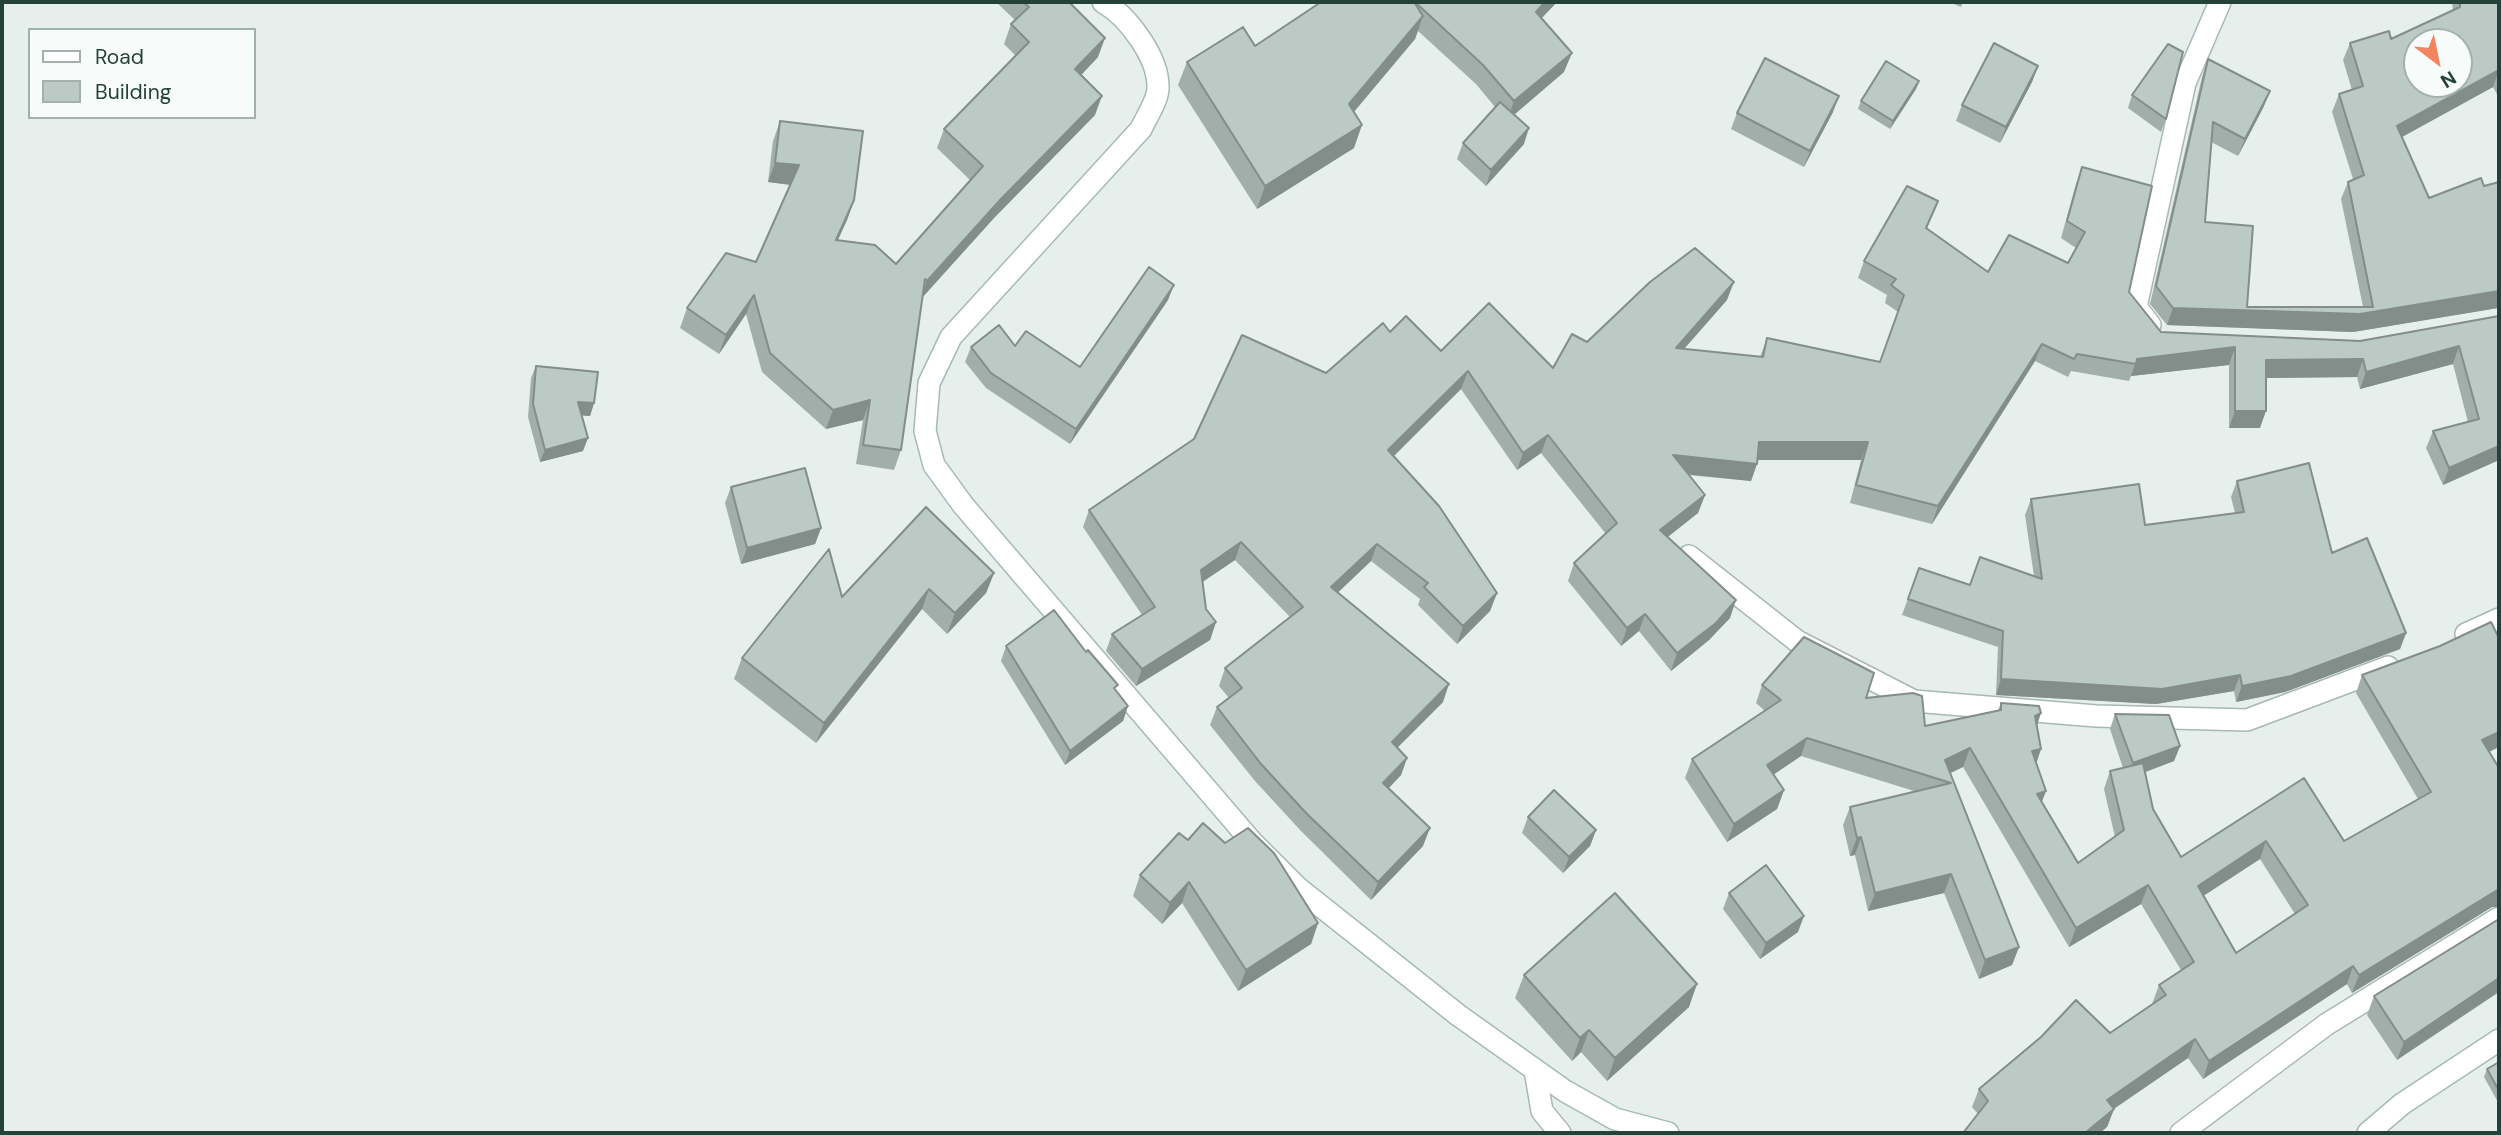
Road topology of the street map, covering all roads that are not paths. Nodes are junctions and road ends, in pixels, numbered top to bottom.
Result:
1 (1103, 2) edge
2 (2220, 2) edge
3 (2160, 338) edge
4 (1689, 556) edge
5 (2499, 619) edge
6 (2452, 641) edge
7 (2403, 662) edge
8 (2499, 918) edge
9 (2499, 1040) edge
10 (1535, 1070) junction
11 (1560, 1133) edge
12 (1668, 1133) edge
13 (2181, 1133) edge
14 (2368, 1133) edge

1 - 10 main road
2 - 3 main road
4 - 7 main road
5 - 6 main road
8 - 13 main road
9 - 14 main road
10 - 11 main road
10 - 12 main road

